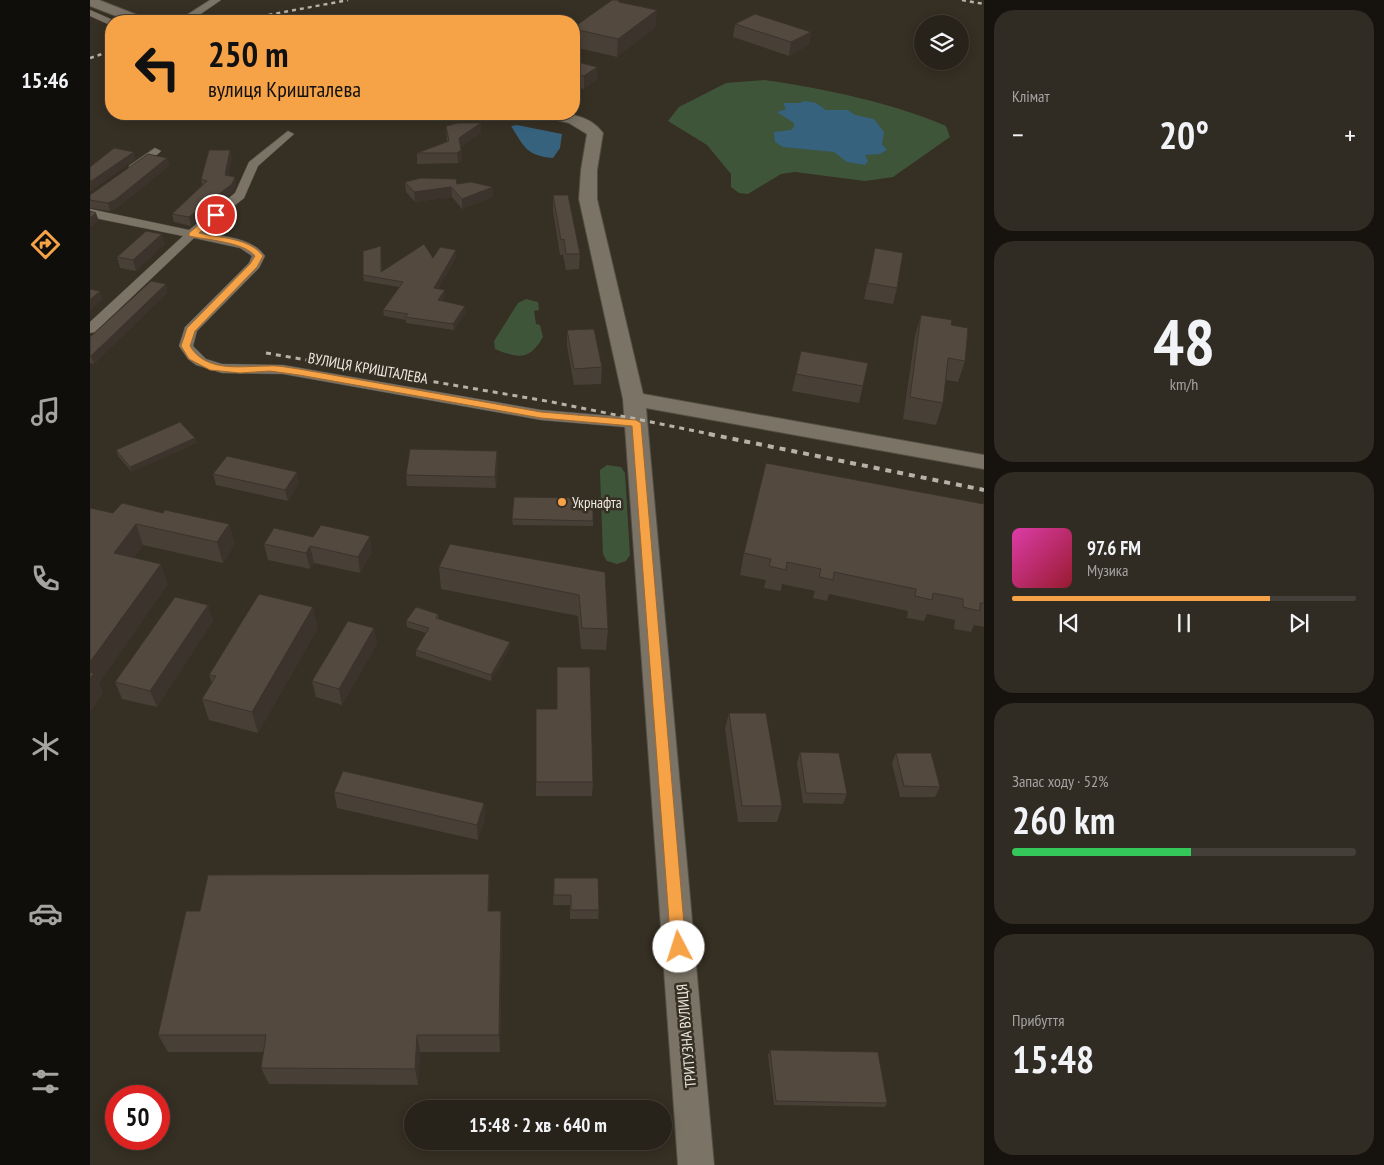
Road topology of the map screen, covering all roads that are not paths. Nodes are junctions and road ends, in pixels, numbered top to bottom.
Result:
1 (216, 0) edge
2 (90, 1) edge
3 (90, 14) edge
4 (125, 15) edge
5 (193, 15) edge
6 (105, 20) edge
7 (576, 120) edge
8 (288, 134) dead end
9 (155, 151) dead end
10 (126, 172) edge
11 (90, 213) edge
12 (192, 234) junction
13 (90, 329) edge
14 (635, 411) junction
15 (984, 462) edge
16 (696, 1165) edge

1 - 5 street
2 - 4 main road
3 - 6 street
7 - 14 main road, ТРИТУЗНА ВУЛИЦЯ
8 - 12 street
9 - 10 street
11 - 12 street, ВУЛИЦЯ КРИШТАЛЕВА
12 - 13 street
12 - 14 street, ВУЛИЦЯ КРИШТАЛЕВА
14 - 15 main road
14 - 16 main road, ТРИТУЗНА ВУЛИЦЯ

